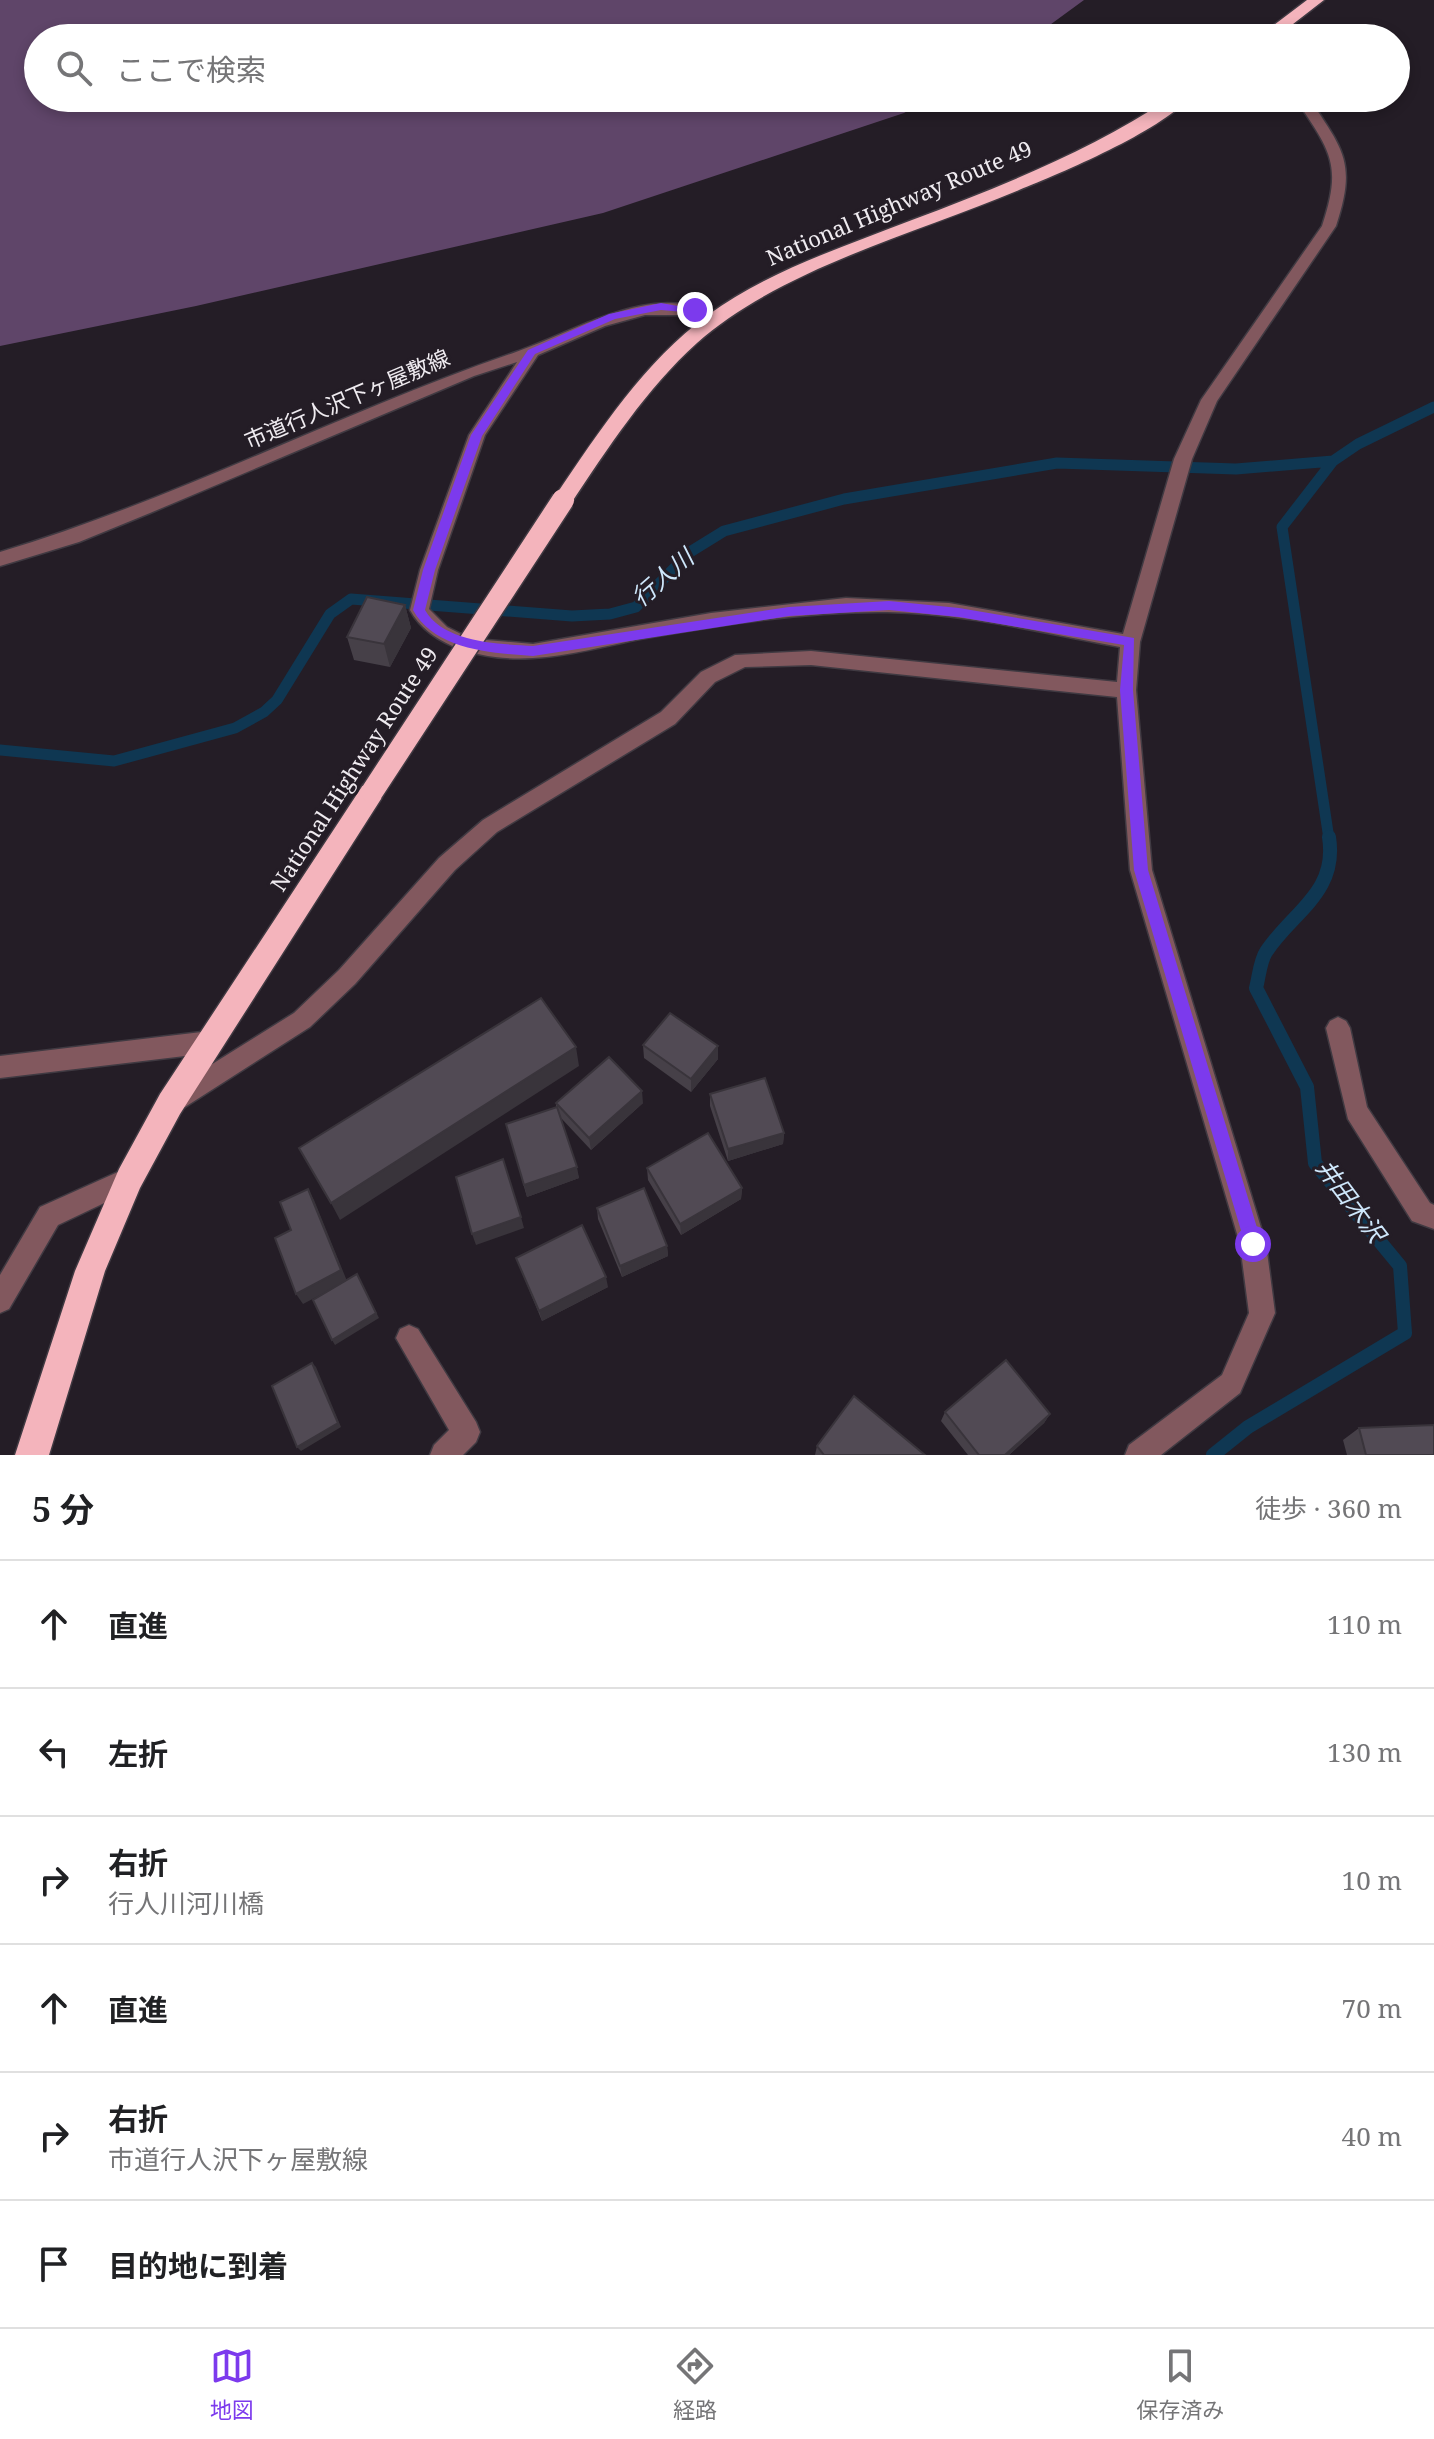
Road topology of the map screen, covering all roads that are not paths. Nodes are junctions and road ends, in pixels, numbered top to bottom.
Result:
1 (1317, 0) edge
2 (1286, 24) edge
3 (1161, 112) edge
4 (1311, 112) edge
5 (715, 319) junction
6 (532, 352) junction
7 (0, 559) edge
8 (1130, 642) junction
9 (1126, 690) junction
10 (1338, 1028) dead end
11 (210, 1042) junction
12 (0, 1067) edge
13 (170, 1104) junction
14 (129, 1179) junction
15 (1434, 1217) edge
16 (0, 1300) edge
17 (409, 1338) dead end
18 (32, 1455) edge
19 (444, 1455) edge
20 (1139, 1455) edge

1 - 2 highway
3 - 5 highway, National Highway Route 49
4 - 8 street
5 - 6 street, 市道行人沢下ヶ屋敷線
5 - 11 highway, National Highway Route 49, bridge
6 - 7 street, 市道行人沢下ヶ屋敷線
6 - 8 street
8 - 9 street
9 - 13 street
9 - 20 street
10 - 15 street
11 - 12 street
11 - 13 highway, National Highway Route 49
13 - 14 highway, National Highway Route 49
14 - 16 street
14 - 18 highway, National Highway Route 49
17 - 19 street

